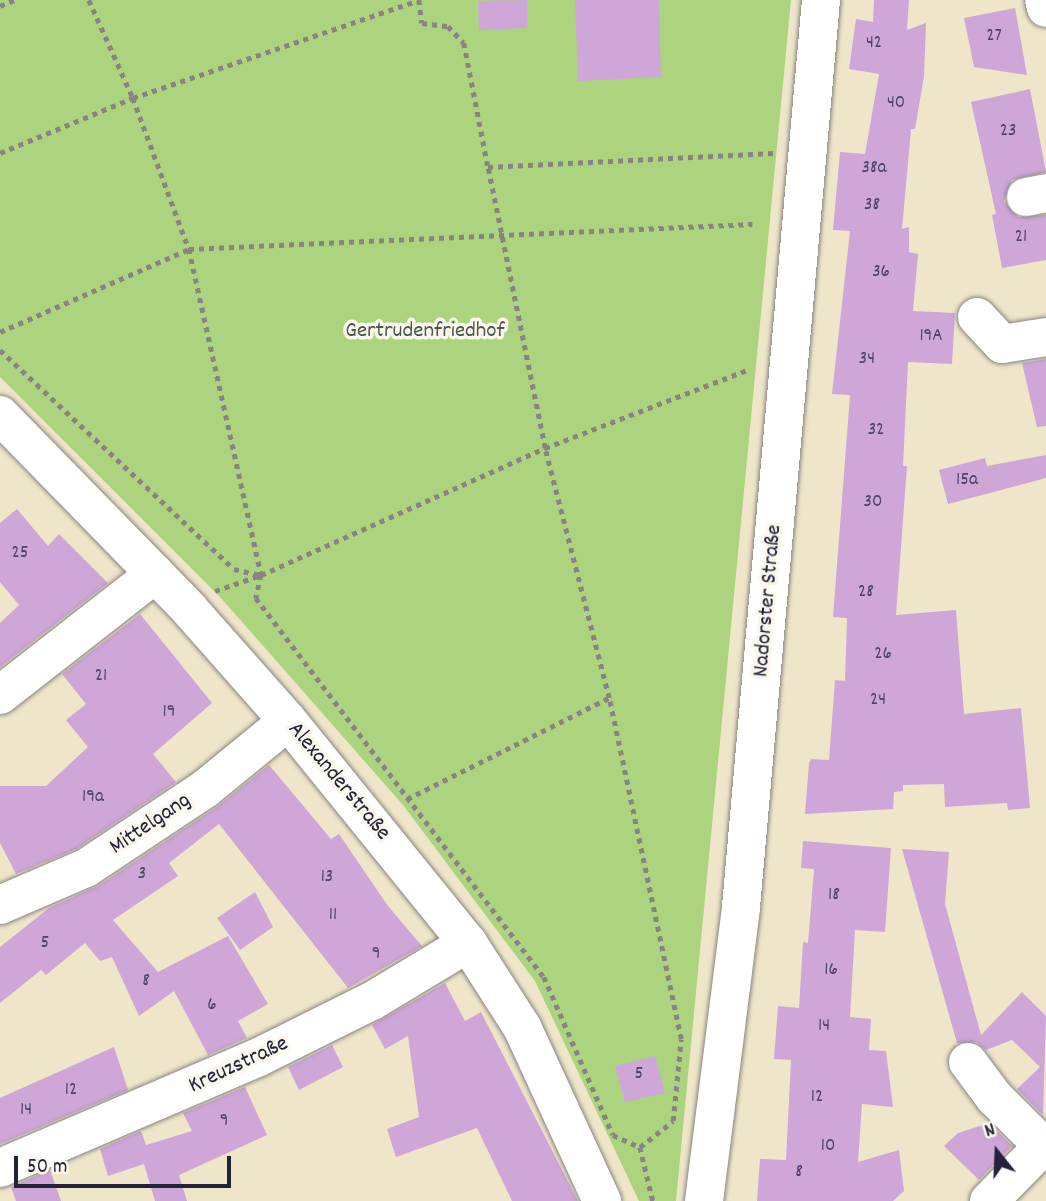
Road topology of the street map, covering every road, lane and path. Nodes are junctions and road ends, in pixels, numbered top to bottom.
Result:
1 (15, 0) edge
2 (89, 0) edge
3 (821, 0) edge
4 (1044, 0) edge
5 (0, 6) edge
6 (1046, 8) edge
7 (133, 98) junction
8 (810, 150) junction
9 (0, 153) edge
10 (488, 167) junction
11 (752, 224) dead end
12 (500, 233) junction
13 (189, 249) junction
14 (977, 317) dead end
15 (0, 332) edge
16 (1046, 337) edge
17 (0, 350) edge
18 (747, 370) dead end
19 (0, 415) edge
20 (545, 448) junction
21 (155, 574) junction
22 (261, 575) junction
23 (189, 609) junction
24 (0, 695) edge
25 (609, 698) junction
26 (288, 722) junction
27 (407, 799) junction
28 (0, 905) edge
29 (456, 952) junction
30 (968, 1062) dead end
31 (1045, 1145) edge
32 (640, 1147) junction
33 (0, 1168) edge
34 (602, 1201) edge
35 (653, 1201) edge
36 (704, 1201) edge
37 (989, 1201) edge

1 - 5 path
2 - 7 path
3 - 8 street, Nadorster Straße
4 - 6 street
7 - 9 path
7 - 10 path
7 - 13 path
8 - 10 path
8 - 36 street, Nadorster Straße
10 - 12 path
11 - 12 path
12 - 13 path
12 - 20 path
13 - 15 path
13 - 22 path
14 - 16 street
17 - 22 path
18 - 20 path
19 - 21 street, Alexanderstraße
20 - 22 path
20 - 25 path
21 - 23 street, Alexanderstraße
21 - 24 street
22 - 23 path
22 - 27 path
23 - 26 street, Alexanderstraße
25 - 27 path
25 - 32 path
26 - 28 street, Mittelgang
26 - 29 street, Alexanderstraße
27 - 32 path
29 - 33 street, Kreuzstraße
29 - 34 street, Alexanderstraße
30 - 31 street
31 - 37 street
32 - 35 path

